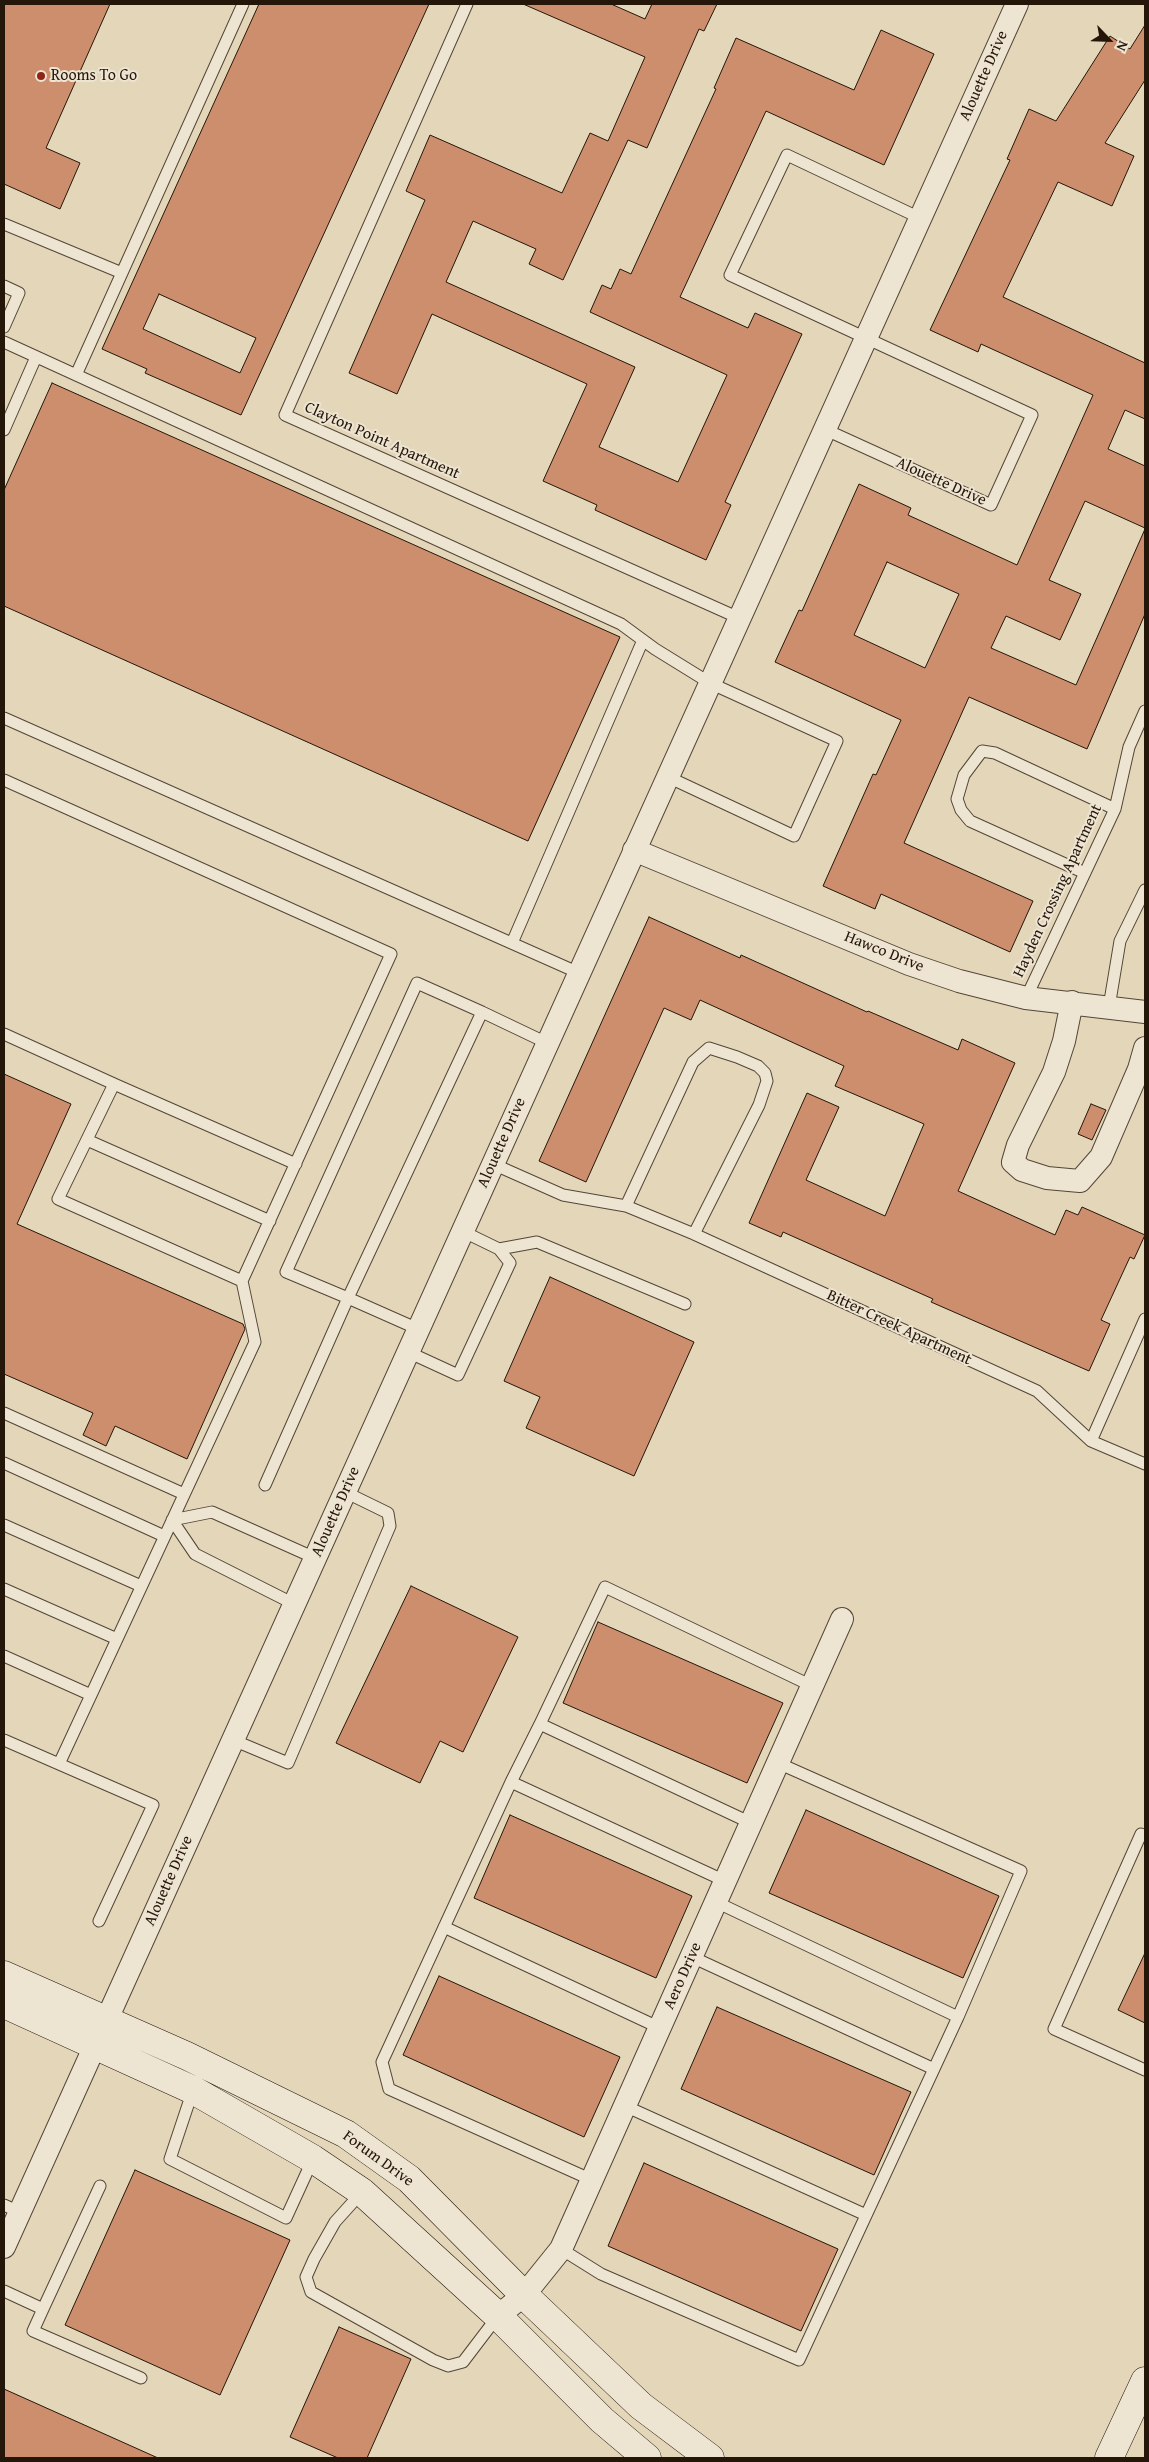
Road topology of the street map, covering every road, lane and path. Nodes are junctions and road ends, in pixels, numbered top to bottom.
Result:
1 (243, 4) edge
2 (467, 4) edge
3 (1017, 4) edge
4 (920, 218) junction
5 (4, 224) edge
6 (122, 273) junction
7 (4, 286) edge
8 (4, 328) edge
9 (866, 339) junction
10 (4, 342) edge
11 (36, 357) junction
12 (76, 375) junction
13 (824, 429) junction
14 (4, 430) edge
15 (739, 618) junction
16 (643, 640) junction
17 (710, 683) junction
18 (1145, 710) edge
19 (4, 718) edge
20 (668, 778) junction
21 (4, 780) edge
22 (1115, 809) junction
23 (634, 850) junction
24 (1085, 873) junction
25 (1145, 890) edge
26 (512, 944) junction
27 (579, 973) junction
28 (1026, 998) junction
29 (1072, 1002) junction
30 (1109, 1007) junction
31 (482, 1012) junction
32 (1145, 1012) edge
33 (4, 1034) edge
34 (547, 1043) junction
35 (1145, 1048) edge
36 (114, 1084) junction
37 (87, 1140) junction
38 (296, 1164) junction
39 (493, 1164) junction
40 (626, 1206) junction
41 (270, 1220) junction
42 (462, 1231) junction
43 (694, 1234) junction
44 (498, 1249) junction
45 (242, 1281) junction
46 (348, 1298) junction
47 (686, 1304) dead end
48 (1145, 1319) edge
49 (418, 1329) junction
50 (408, 1352) junction
51 (4, 1413) edge
52 (1091, 1441) junction
53 (4, 1463) edge
54 (1145, 1464) edge
55 (265, 1485) dead end
56 (345, 1492) junction
57 (184, 1494) junction
58 (172, 1520) junction
59 (4, 1525) edge
60 (164, 1536) junction
61 (315, 1558) junction
62 (141, 1586) junction
63 (4, 1589) edge
64 (294, 1604) junction
65 (842, 1619) dead end
66 (117, 1639) junction
67 (4, 1656) edge
68 (812, 1686) junction
69 (91, 1695) junction
70 (540, 1724) junction
71 (4, 1740) edge
72 (233, 1740) junction
73 (778, 1763) junction
74 (60, 1764) junction
75 (511, 1782) junction
76 (751, 1823) junction
77 (1145, 1836) edge
78 (725, 1881) junction
79 (716, 1902) junction
80 (99, 1921) dead end
81 (444, 1927) junction
82 (692, 1957) junction
83 (4, 1975) edge
84 (4, 2004) edge
85 (958, 2017) junction
86 (660, 2028) junction
87 (100, 2033) junction
88 (934, 2069) junction
89 (1145, 2070) edge
90 (193, 2090) junction
91 (625, 2106) junction
92 (313, 2159) junction
93 (592, 2180) junction
94 (100, 2186) dead end
95 (362, 2192) junction
96 (12, 2209) edge
97 (866, 2215) junction
98 (4, 2247) edge
99 (562, 2248) junction
100 (4, 2291) edge
101 (524, 2295) junction
102 (43, 2309) junction
103 (498, 2316) junction
104 (142, 2378) dead end
105 (1145, 2381) edge
106 (647, 2458) edge
107 (710, 2458) edge
108 (1109, 2458) edge

1 - 6 lane
2 - 15 lane, Clayton Point Apartment
3 - 4 street, Alouette Drive
4 - 9 street, Alouette Drive
4 - 9 lane
5 - 6 lane
6 - 12 lane
7 - 8 lane
9 - 13 street, Alouette Drive
9 - 13 lane, Alouette Drive
10 - 11 lane
11 - 12 lane
11 - 14 lane
12 - 16 lane
13 - 15 street, Alouette Drive
15 - 17 street, Alouette Drive
16 - 17 lane
16 - 26 lane
17 - 20 street, Alouette Drive
17 - 20 lane
18 - 22 lane, Hayden Crossing Apartment
19 - 26 lane
20 - 23 street, Alouette Drive
21 - 38 lane
22 - 24 lane, Hayden Crossing Apartment
22 - 24 lane
23 - 27 street, Alouette Drive
23 - 28 street, Hawco Drive
24 - 28 lane, Hayden Crossing Apartment
25 - 30 lane
26 - 27 lane
27 - 34 street, Alouette Drive
28 - 29 street, Hawco Drive
29 - 30 street, Hawco Drive
29 - 35 street
30 - 32 street, Hawco Drive
31 - 34 lane
31 - 46 lane
31 - 46 lane
33 - 36 lane
34 - 39 street, Alouette Drive
36 - 37 lane
36 - 38 lane
37 - 41 lane
37 - 45 lane
38 - 41 lane
39 - 40 lane, Bitter Creek Apartment
39 - 42 street, Alouette Drive
40 - 43 lane, Bitter Creek Apartment
40 - 43 lane
41 - 45 lane
42 - 44 lane
42 - 49 street, Alouette Drive
43 - 52 lane, Bitter Creek Apartment
44 - 47 lane
44 - 50 lane
45 - 57 lane
46 - 49 lane
46 - 55 lane
48 - 52 lane
49 - 50 street, Alouette Drive
50 - 56 street, Alouette Drive
51 - 57 lane
52 - 54 lane, Bitter Creek Apartment
53 - 60 lane
56 - 61 street, Alouette Drive
56 - 72 lane
57 - 58 lane
58 - 60 lane
58 - 61 lane
58 - 64 lane
59 - 62 lane
60 - 62 lane
61 - 64 street, Alouette Drive
62 - 66 lane
63 - 66 lane
64 - 72 street, Alouette Drive
65 - 68 street, Aero Drive
66 - 69 lane
67 - 69 lane
68 - 70 lane
68 - 73 street, Aero Drive
69 - 74 lane
70 - 75 lane
70 - 76 lane
71 - 74 lane
72 - 87 street, Alouette Drive
73 - 76 street, Aero Drive
73 - 85 lane
74 - 80 lane
75 - 78 lane
75 - 81 lane
76 - 78 street, Aero Drive
77 - 89 lane
78 - 79 street, Aero Drive
79 - 82 street, Aero Drive
79 - 85 lane
81 - 86 lane
81 - 93 lane
82 - 86 street, Aero Drive
82 - 88 lane
83 - 87 street, Forum Drive
84 - 87 street, Forum Drive
85 - 88 lane
86 - 91 street, Aero Drive
87 - 90 street, Forum Drive
87 - 96 street, Alouette Drive
87 - 101 street, Forum Drive
88 - 97 lane
90 - 92 street, Forum Drive
90 - 92 lane
91 - 93 street, Aero Drive
91 - 97 lane
92 - 95 street, Forum Drive
93 - 99 street, Aero Drive
94 - 102 lane
95 - 103 street, Forum Drive
95 - 103 lane
96 - 98 street, Alouette Drive
97 - 99 lane
99 - 101 street, Aero Drive
100 - 102 lane
101 - 103 street, Aero Drive
101 - 107 street, Forum Drive
102 - 104 lane
103 - 106 street, Forum Drive
105 - 108 street

